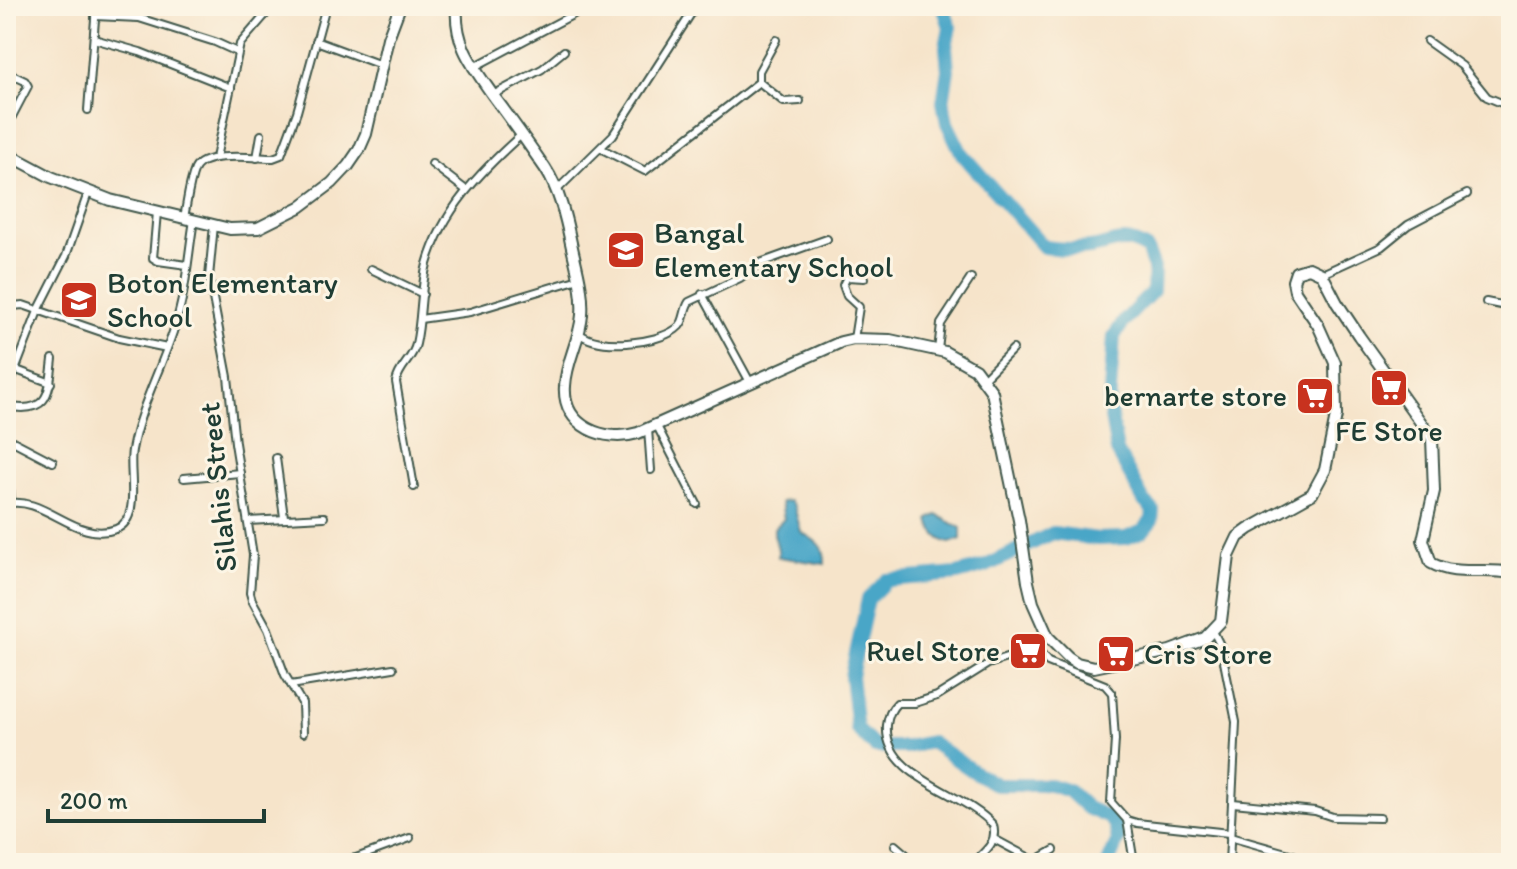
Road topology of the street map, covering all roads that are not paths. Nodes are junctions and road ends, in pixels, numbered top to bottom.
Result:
1 (96, 6) edge
2 (273, 6) edge
3 (326, 6) edge
4 (400, 6) edge
5 (457, 6) edge
6 (583, 6) edge
7 (696, 6) edge
8 (7, 12) edge
9 (95, 16) junction
10 (6, 29) edge
11 (94, 39) junction
12 (776, 40) dead end
13 (316, 41) junction
14 (1427, 41) dead end
15 (564, 51) dead end
16 (237, 52) junction
17 (381, 65) junction
18 (472, 68) junction
19 (6, 72) edge
20 (759, 82) junction
21 (231, 88) junction
22 (493, 95) junction
23 (800, 101) dead end
24 (1511, 107) edge
25 (88, 110) dead end
26 (6, 128) edge
27 (261, 135) dead end
28 (520, 136) junction
29 (602, 149) junction
30 (11, 156) edge
31 (216, 158) junction
32 (257, 158) junction
33 (432, 164) dead end
34 (6, 187) edge
35 (466, 190) junction
36 (556, 191) junction
37 (88, 193) junction
38 (1467, 194) dead end
39 (157, 212) junction
40 (189, 219) junction
41 (214, 225) junction
42 (827, 239) dead end
43 (187, 265) junction
44 (371, 269) dead end
45 (1322, 274) junction
46 (864, 278) dead end
47 (971, 278) dead end
48 (579, 279) junction
49 (423, 294) junction
50 (702, 294) junction
51 (1486, 302) dead end
52 (1511, 307) edge
53 (6, 310) edge
54 (38, 311) junction
55 (420, 319) junction
56 (579, 333) junction
57 (854, 339) junction
58 (167, 348) junction
59 (1013, 349) dead end
60 (938, 350) junction
61 (53, 359) dead end
62 (14, 369) junction
63 (984, 378) junction
64 (750, 382) junction
65 (51, 383) junction
66 (6, 394) edge
67 (6, 406) edge
68 (652, 428) junction
69 (6, 436) edge
70 (276, 458) dead end
71 (53, 462) dead end
72 (651, 470) dead end
73 (240, 473) junction
74 (184, 478) dead end
75 (414, 487) dead end
76 (8, 503) edge
77 (697, 504) dead end
78 (284, 517) junction
79 (324, 517) dead end
80 (248, 521) junction
81 (1511, 573) edge
82 (1213, 631) junction
83 (1048, 637) junction
84 (1035, 647) junction
85 (393, 668) dead end
86 (291, 685) junction
87 (303, 733) dead end
88 (1233, 803) junction
89 (1380, 818) dead end
90 (1127, 820) junction
91 (1229, 835) junction
92 (410, 838) dead end
93 (994, 839) junction
94 (895, 845) dead end
95 (1054, 850) dead end
96 (330, 863) edge
97 (916, 863) edge
98 (973, 863) edge
99 (1134, 863) edge
100 (1229, 863) edge
101 (1321, 863) edge

1 - 9 street
2 - 16 street
3 - 13 street
4 - 17 highway
5 - 18 highway
6 - 18 street
7 - 29 street
8 - 10 street
9 - 11 street
9 - 16 street
11 - 21 street
11 - 25 street
12 - 20 street
13 - 17 street
13 - 32 street
14 - 24 street
15 - 22 street
16 - 21 street
17 - 41 highway
18 - 22 highway
19 - 26 street
20 - 23 street
20 - 29 street
21 - 31 street
22 - 28 highway
27 - 32 street
28 - 35 street
28 - 36 highway
29 - 36 street
30 - 34 street
30 - 37 highway
31 - 32 street
31 - 40 street
33 - 35 street
35 - 49 street
36 - 48 highway
37 - 39 highway
37 - 54 street
38 - 45 street
39 - 40 highway
39 - 43 street
40 - 41 highway
40 - 43 street
41 - 73 street, Silahis Street
42 - 50 street
43 - 58 street
44 - 49 street
45 - 81 highway
45 - 82 highway
46 - 57 street
47 - 60 street
48 - 55 street
48 - 56 highway
49 - 55 street
50 - 56 street
50 - 64 street
51 - 52 street
53 - 54 street
54 - 58 street
54 - 62 street
55 - 75 street
56 - 68 highway
57 - 60 highway
57 - 64 highway
58 - 76 street
59 - 63 street
60 - 63 highway
61 - 65 street
62 - 65 street
62 - 66 street
63 - 83 highway
64 - 68 highway
65 - 67 street
68 - 72 street
68 - 77 street
69 - 71 street
69 - 76 street
70 - 78 street
73 - 74 street
73 - 80 street, Silahis Street
78 - 79 street
78 - 80 street
80 - 86 street, Silahis Street
82 - 83 highway
82 - 88 street
83 - 84 street
84 - 90 street
84 - 93 street
85 - 86 street
86 - 87 street, Silahis Street
88 - 89 street
88 - 91 street
90 - 91 street
90 - 99 street
91 - 100 street
91 - 101 street
92 - 96 street
93 - 95 street
93 - 98 street
94 - 97 street

